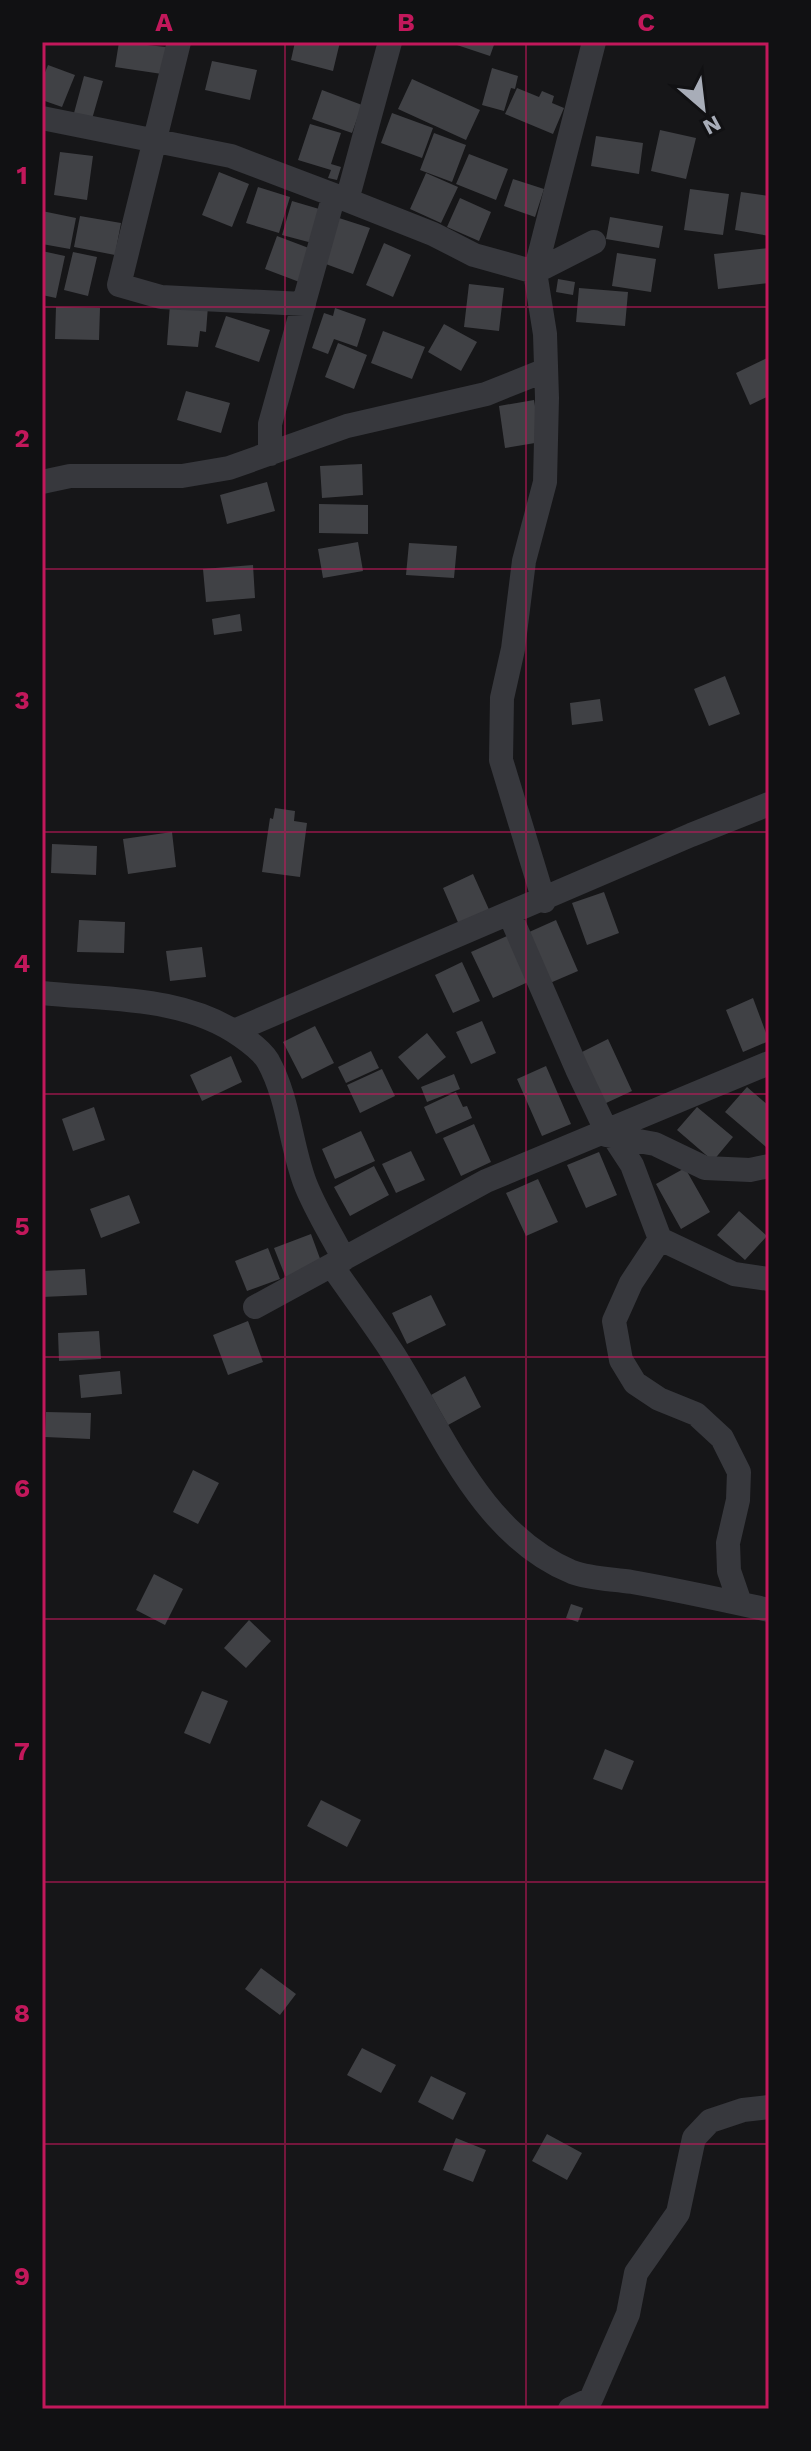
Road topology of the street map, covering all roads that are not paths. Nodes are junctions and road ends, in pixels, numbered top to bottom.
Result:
1 (179, 42) edge
2 (390, 42) edge
3 (594, 42) edge
4 (42, 118) edge
5 (153, 140) junction
6 (341, 197) junction
7 (594, 242) dead end
8 (535, 272) junction
9 (304, 304) junction
10 (546, 370) junction
11 (270, 454) junction
12 (42, 482) edge
13 (769, 804) edge
14 (544, 901) junction
15 (510, 915) junction
16 (42, 993) edge
17 (234, 1031) junction
18 (769, 1063) edge
19 (606, 1133) junction
20 (769, 1166) edge
21 (660, 1239) junction
22 (338, 1262) junction
23 (769, 1279) edge
24 (255, 1307) dead end
25 (740, 1603) junction
26 (769, 1610) edge
27 (769, 2107) edge
28 (570, 2409) edge

1 - 5 street
2 - 6 street
3 - 8 street
4 - 5 street
5 - 6 street
5 - 9 street
6 - 8 street
6 - 9 street
7 - 8 street
8 - 10 street
9 - 11 street
10 - 11 street
10 - 14 street
11 - 12 street
13 - 14 street
14 - 15 street
15 - 17 street
15 - 19 street
16 - 17 street
17 - 22 street
18 - 19 street
19 - 20 street
19 - 21 street
19 - 22 street
21 - 23 street
21 - 25 street
22 - 24 street
22 - 25 street
25 - 26 street
27 - 28 street

